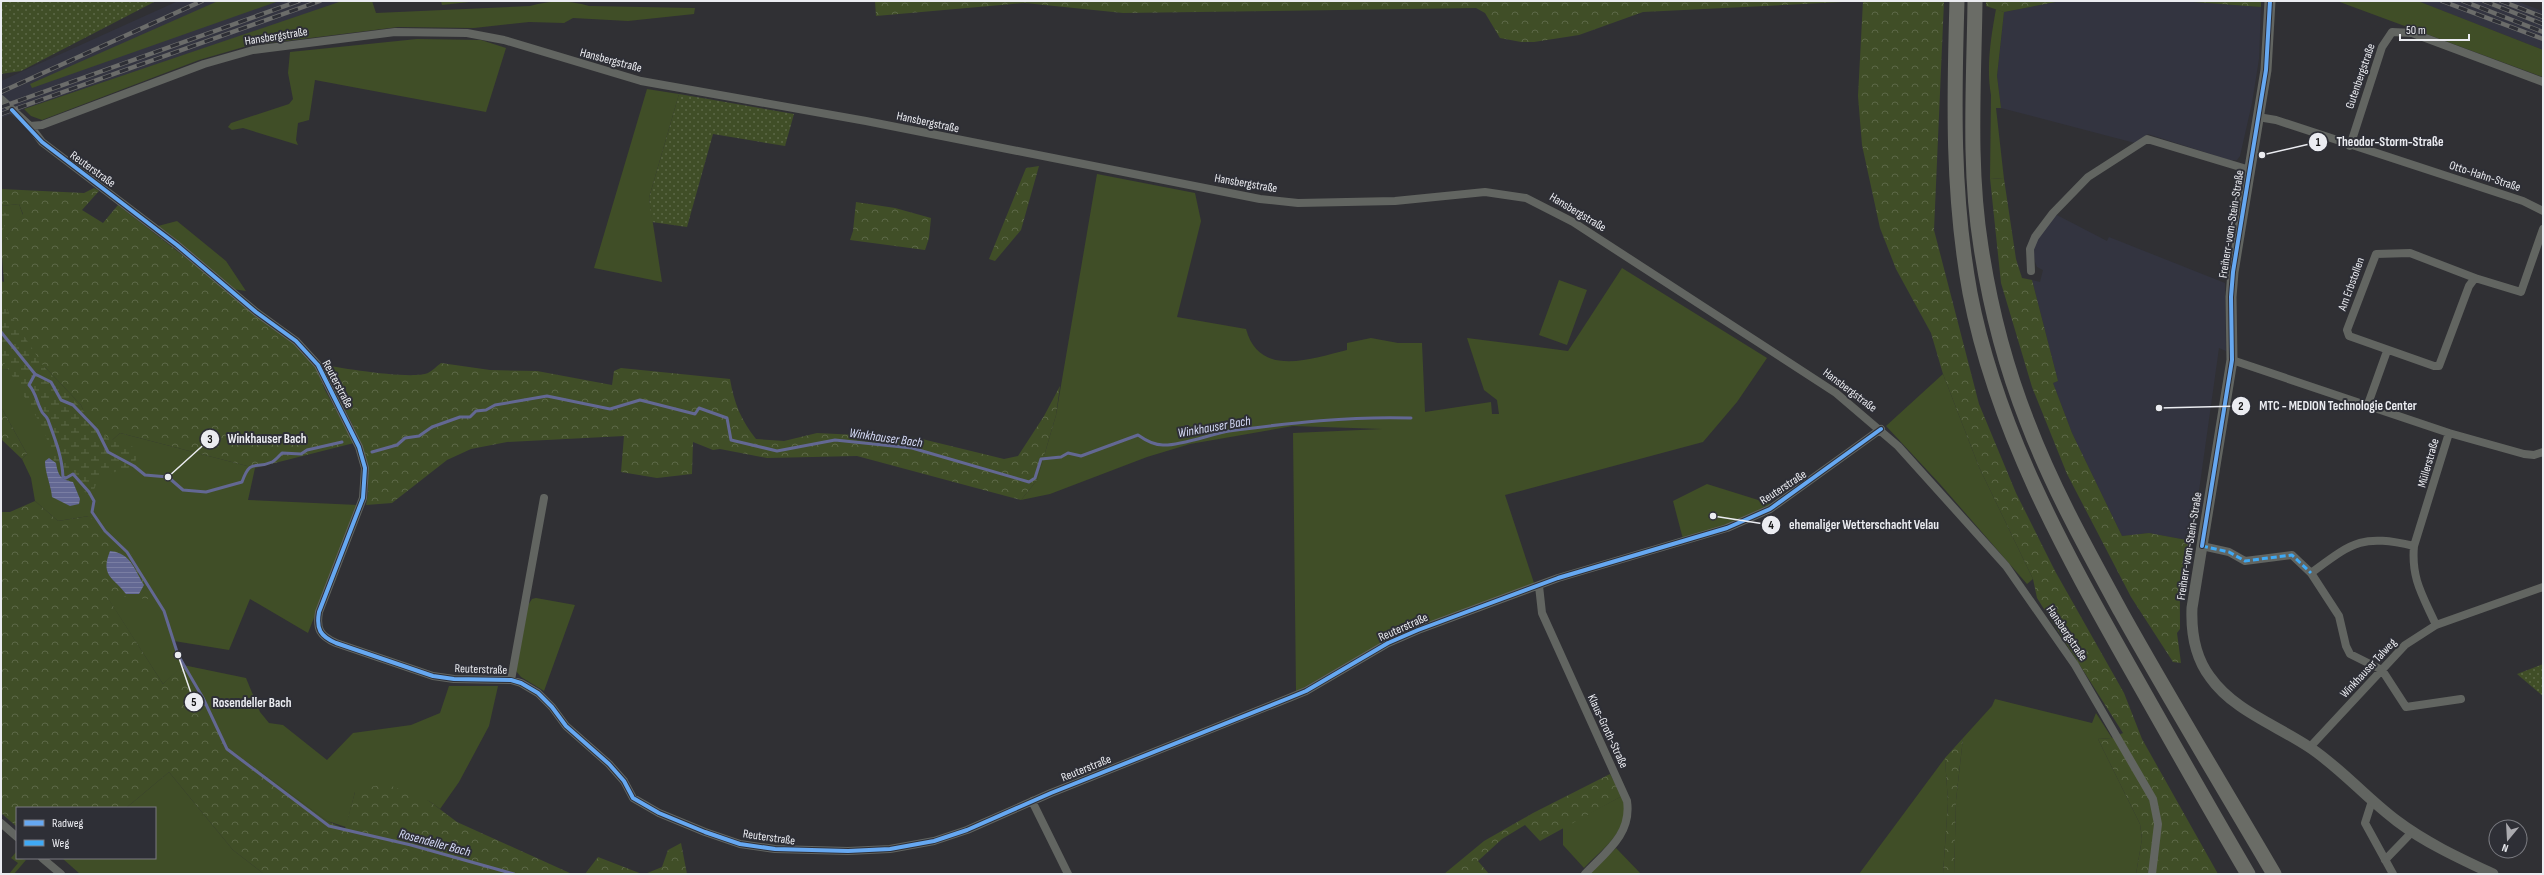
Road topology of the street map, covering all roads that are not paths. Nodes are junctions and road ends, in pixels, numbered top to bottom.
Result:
1 (1957, 1) edge
2 (1975, 1) edge
3 (2270, 1) edge
4 (2543, 82) edge
5 (1, 99) edge
6 (2258, 117) junction
7 (30, 126) junction
8 (2350, 146) junction
9 (2250, 170) junction
10 (2543, 211) edge
11 (2543, 229) edge
12 (2031, 271) dead end
13 (2475, 278) junction
14 (2387, 351) junction
15 (2232, 360) junction
16 (2368, 404) junction
17 (1881, 429) junction
18 (2449, 433) junction
19 (2543, 452) edge
20 (544, 498) dead end
21 (2202, 546) junction
22 (2414, 546) junction
23 (2311, 573) junction
24 (1539, 586) junction
25 (2543, 587) edge
26 (2436, 625) junction
27 (2382, 670) junction
28 (511, 680) junction
29 (2461, 700) dead end
30 (2310, 747) junction
31 (1032, 801) junction
32 (2372, 801) junction
33 (1, 823) edge
34 (2413, 831) junction
35 (16, 836) edge
36 (2234, 851) junction
37 (43, 859) edge
38 (2385, 860) junction
39 (2273, 873) edge
40 (61, 874) edge
41 (1068, 874) edge
42 (1585, 874) edge
43 (2152, 874) edge
44 (2243, 874) edge
45 (2248, 874) edge
46 (2393, 874) edge
47 (2493, 874) edge

1 - 36 highway
2 - 39 highway
3 - 6 street, Freiherr-vom-Stein-Straße
4 - 8 street, Gutenbergstraße
5 - 7 street, Reuterstraße
6 - 8 street, Otto-Hahn-Straße
6 - 9 street, Freiherr-vom-Stein-Straße
7 - 17 street, Hansbergstraße
7 - 28 street, Reuterstraße
8 - 10 street, Otto-Hahn-Straße
9 - 12 street
9 - 15 street, Freiherr-vom-Stein-Straße
11 - 13 street, Am Erbstollen
13 - 14 street, Am Erbstollen
13 - 14 street, Am Erbstollen
14 - 16 street
15 - 16 street, Müllerstraße
15 - 21 street, Freiherr-vom-Stein-Straße
16 - 18 street, Müllerstraße
17 - 24 street, Reuterstraße
17 - 43 street, Hansbergstraße
18 - 19 street
18 - 22 street, Müllerstraße
20 - 28 street, Reuterstraße
21 - 23 street
21 - 30 street, Freiherr-vom-Stein-Straße
22 - 23 street
22 - 26 street, Müllerstraße
23 - 27 street
24 - 31 street, Reuterstraße
24 - 42 street, Klaus-Groth-Straße
25 - 26 street, Winkhauser Talweg
26 - 27 street, Winkhauser Talweg
27 - 29 street
27 - 30 street, Winkhauser Talweg
28 - 31 street, Reuterstraße
30 - 32 street, Freiherr-vom-Stein-Straße
31 - 41 street
32 - 34 street, Freiherr-vom-Stein-Straße
32 - 38 street
33 - 35 street
34 - 38 street
34 - 47 street, Freiherr-vom-Stein-Straße
36 - 44 highway
36 - 45 highway
37 - 40 street
38 - 46 street

